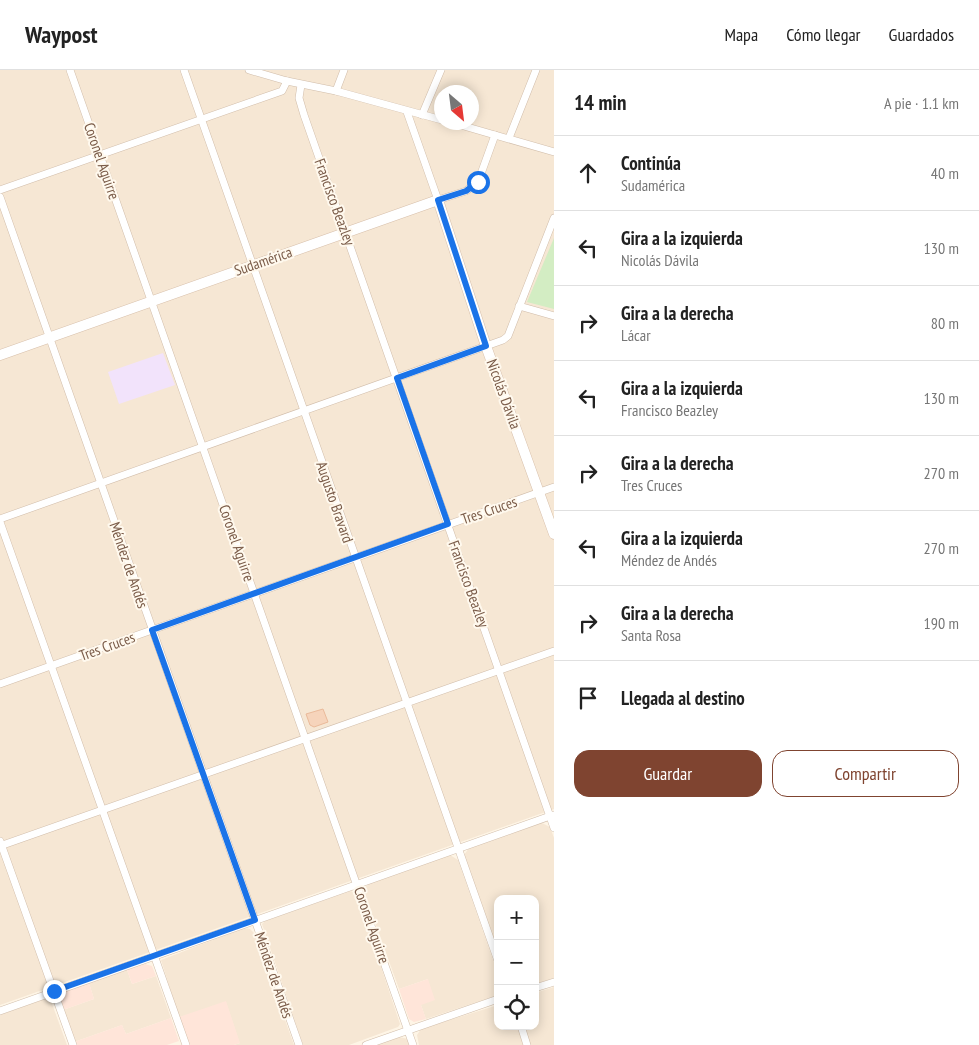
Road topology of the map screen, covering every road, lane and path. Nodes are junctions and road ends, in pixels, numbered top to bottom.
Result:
1 (70, 70) edge
2 (184, 70) edge
3 (249, 70) edge
4 (344, 70) edge
5 (441, 70) edge
6 (536, 70) edge
7 (287, 81) junction
8 (301, 84) junction
9 (336, 91) junction
10 (407, 112) junction
11 (422, 115) junction
12 (434, 118) edge
13 (201, 120) junction
14 (476, 130) edge
15 (495, 136) junction
16 (509, 138) junction
17 (554, 152) edge
18 (100, 156) junction
19 (0, 190) edge
20 (0, 197) edge
21 (438, 200) junction
22 (554, 218) edge
23 (346, 232) junction
24 (252, 265) junction
25 (151, 301) junction
26 (519, 306) junction
27 (554, 316) edge
28 (50, 337) junction
29 (486, 346) junction
30 (0, 355) edge
31 (397, 378) junction
32 (303, 412) junction
33 (203, 446) junction
34 (101, 483) junction
35 (554, 487) edge
36 (539, 492) junction
37 (0, 520) edge
38 (448, 524) junction
39 (554, 534) edge
40 (355, 558) junction
41 (255, 593) junction
42 (152, 630) junction
43 (554, 651) edge
44 (52, 666) junction
45 (500, 670) junction
46 (0, 684) edge
47 (406, 703) junction
48 (306, 738) junction
49 (203, 774) junction
50 (103, 810) junction
51 (552, 815) edge
52 (554, 828) edge
53 (1, 844) edge
54 (458, 848) junction
55 (358, 884) junction
56 (255, 920) junction
57 (494, 950) edge
58 (155, 955) junction
59 (554, 982) edge
60 (539, 987) edge
61 (54, 991) junction
62 (494, 1000) edge
63 (0, 1011) edge
64 (408, 1030) junction
65 (522, 1030) edge
66 (73, 1045) edge
67 (186, 1045) edge
68 (298, 1045) edge
69 (366, 1045) edge
70 (413, 1045) edge
71 (527, 1045) edge

1 - 18 street, Coronel Aguirre
2 - 13 street, Augusto Bravard
3 - 7 street
4 - 9 street
5 - 11 street
6 - 16 street
7 - 8 street
7 - 13 street
8 - 9 street
8 - 23 street, Francisco Beazley
9 - 10 street
10 - 11 street
10 - 21 street, Nicolás Dávila
11 - 12 street
13 - 18 street
13 - 24 street, Augusto Bravard
14 - 15 street
15 - 16 street
15 - 21 street, Sudamérica
16 - 17 street
18 - 19 street
18 - 25 street, Coronel Aguirre
20 - 28 street, Méndez de Andés
21 - 23 street, Sudamérica
21 - 29 street, Nicolás Dávila
22 - 26 street
23 - 24 street, Sudamérica
23 - 31 street, Francisco Beazley
24 - 25 street, Sudamérica
24 - 32 street, Augusto Bravard
25 - 28 street, Sudamérica
25 - 33 street, Coronel Aguirre
26 - 27 street
26 - 29 street
28 - 30 street, Sudamérica
28 - 34 street, Méndez de Andés
29 - 31 street
29 - 36 street, Nicolás Dávila
31 - 32 street
31 - 38 street, Francisco Beazley
32 - 33 street
32 - 40 street, Augusto Bravard
33 - 34 street
33 - 41 street, Coronel Aguirre
34 - 37 street
34 - 42 street, Méndez de Andés
35 - 36 street, Tres Cruces
36 - 38 street, Tres Cruces
36 - 39 street, Nicolás Dávila
37 - 44 street
38 - 40 street, Tres Cruces
38 - 45 street, Francisco Beazley
40 - 41 street, Tres Cruces
40 - 47 street, Augusto Bravard
41 - 42 street, Tres Cruces
41 - 48 street, Coronel Aguirre
42 - 44 street, Tres Cruces
42 - 49 street, Méndez de Andés
43 - 45 street
44 - 46 street, Tres Cruces
44 - 50 street
45 - 47 street
45 - 51 street, Francisco Beazley
47 - 48 street
47 - 54 street, Augusto Bravard
48 - 49 street
48 - 55 street, Coronel Aguirre
49 - 50 street
49 - 56 street, Méndez de Andés
50 - 53 street
50 - 58 street
51 - 52 street, Francisco Beazley
51 - 54 street
53 - 61 street
54 - 55 street
54 - 57 street, Augusto Bravard
55 - 56 street
55 - 64 street, Coronel Aguirre
56 - 58 street
56 - 68 street, Méndez de Andés
58 - 61 street
58 - 67 street
59 - 60 street
61 - 63 street
61 - 66 street
62 - 64 street
64 - 69 street
64 - 70 street, Coronel Aguirre
65 - 71 street

